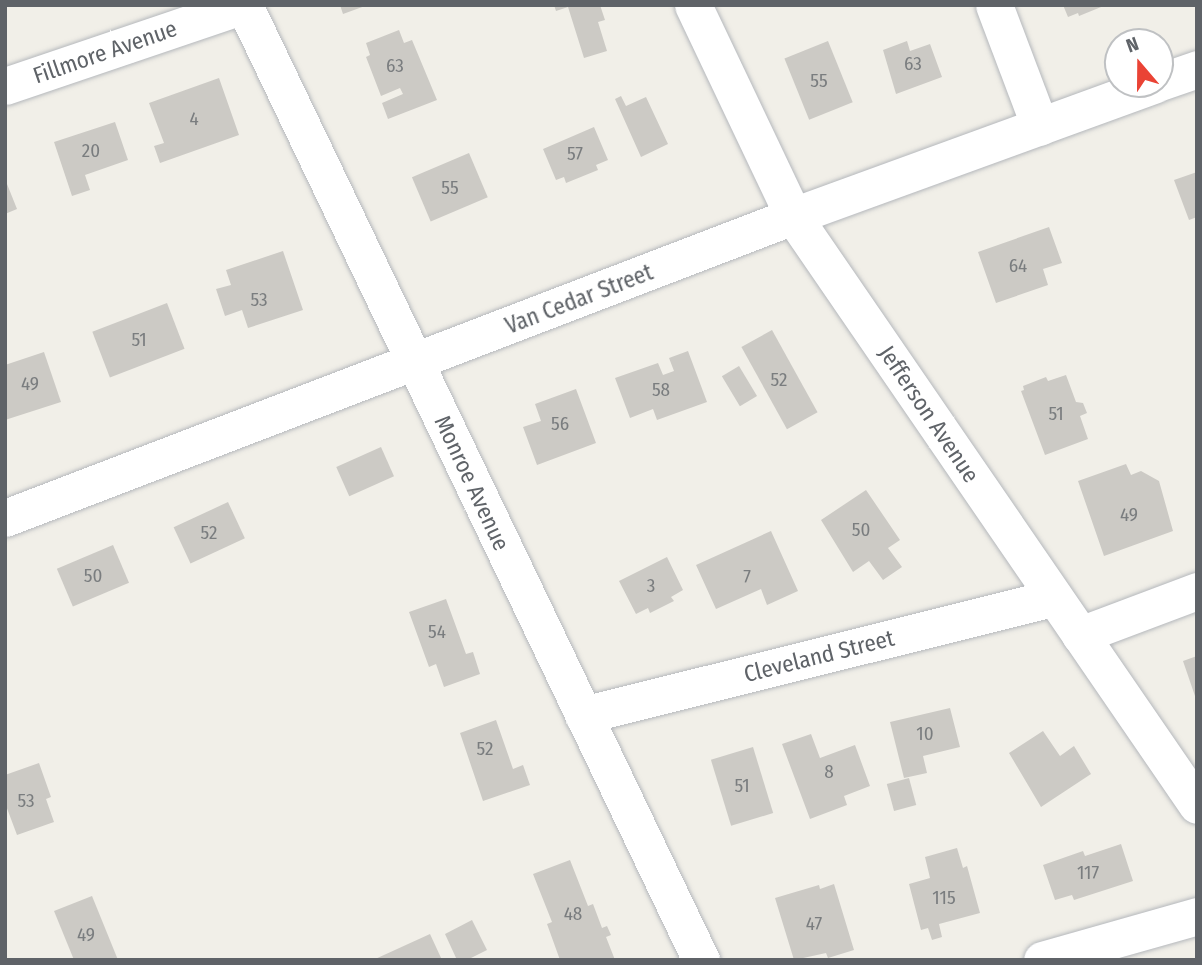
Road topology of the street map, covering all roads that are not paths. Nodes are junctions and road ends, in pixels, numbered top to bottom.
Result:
1 (244, 5) edge
2 (693, 5) edge
3 (994, 5) edge
4 (1197, 69) edge
5 (1174, 77) edge
6 (5, 86) edge
7 (1118, 98) edge
8 (1040, 127) junction
9 (793, 216) junction
10 (416, 362) junction
11 (5, 518) edge
12 (1197, 591) edge
13 (1054, 598) junction
14 (1080, 635) junction
15 (583, 715) junction
16 (1197, 805) edge
17 (1197, 916) edge
18 (701, 960) edge
19 (1042, 960) edge

1 - 6 street, Fillmore Avenue
1 - 10 street, Monroe Avenue
2 - 9 street, Jefferson Avenue
3 - 8 street
4 - 5 street, Van Cedar Street
7 - 8 street, Van Cedar Street
8 - 9 street, Van Cedar Street
9 - 10 street, Van Cedar Street
9 - 13 street, Jefferson Avenue
10 - 11 street, Van Cedar Street
10 - 15 street, Monroe Avenue
12 - 14 street
13 - 14 street, Jefferson Avenue
13 - 15 street, Cleveland Street
14 - 16 street, Jefferson Avenue
15 - 18 street, Monroe Avenue
17 - 19 street

